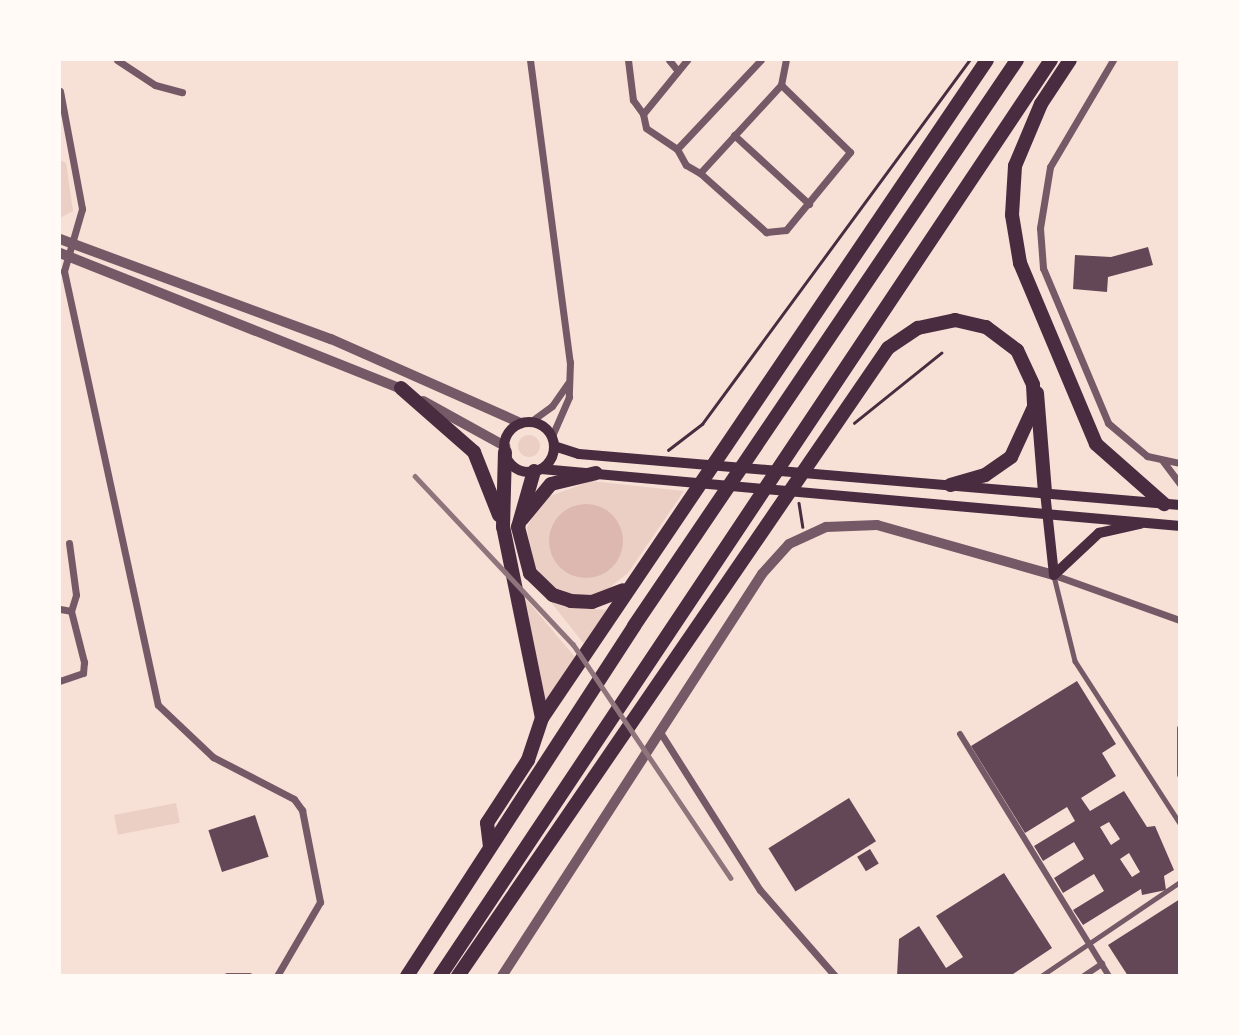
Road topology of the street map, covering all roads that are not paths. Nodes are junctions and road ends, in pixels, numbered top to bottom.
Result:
1 (117, 60) edge
2 (530, 60) edge
3 (628, 60) edge
4 (669, 60) edge
5 (688, 60) edge
6 (761, 60) edge
7 (786, 60) edge
8 (988, 60) edge
9 (1017, 60) edge
10 (1051, 60) edge
11 (1070, 60) edge
12 (1113, 60) edge
13 (678, 71) junction
14 (781, 85) junction
15 (60, 91) edge
16 (182, 92) dead end
17 (643, 114) junction
18 (734, 135) junction
19 (677, 149) junction
20 (700, 173) junction
21 (809, 204) junction
22 (60, 239) edge
23 (69, 251) edge
24 (570, 380) junction
25 (1033, 385) junction
26 (401, 388) junction
27 (525, 423) junction
28 (553, 441) junction
29 (505, 449) junction
30 (1162, 460) junction
31 (1180, 463) edge
32 (537, 470) junction
33 (596, 473) junction
34 (1180, 484) edge
35 (950, 485) junction
36 (1045, 492) junction
37 (1164, 504) junction
38 (1180, 505) edge
39 (1048, 512) junction
40 (1149, 522) junction
41 (1180, 526) edge
42 (511, 527) junction
43 (69, 543) dead end
44 (1054, 575) junction
45 (627, 587) junction
46 (60, 609) edge
47 (71, 611) junction
48 (1180, 621) edge
49 (60, 681) edge
50 (542, 718) junction
51 (1180, 728) edge
52 (660, 732) junction
53 (960, 734) dead end
54 (1180, 774) edge
55 (1180, 823) edge
56 (490, 847) junction
57 (1180, 882) edge
58 (1089, 944) junction
59 (1102, 964) junction
60 (227, 975) edge
61 (249, 975) edge
62 (277, 975) edge
63 (407, 975) edge
64 (440, 975) edge
65 (458, 975) edge
66 (502, 975) edge
67 (835, 975) edge
68 (1041, 975) edge
69 (1084, 975) edge
70 (1110, 975) edge

1 - 16 street
2 - 24 street
3 - 17 street
4 - 13 street
5 - 13 street
6 - 19 street
7 - 14 street
8 - 45 highway
9 - 56 highway
10 - 64 highway
11 - 37 highway
12 - 30 street
13 - 17 street
14 - 18 street
14 - 21 street
15 - 23 street
17 - 19 street
18 - 20 street
18 - 21 street
19 - 20 street
20 - 21 street
22 - 23 street
23 - 26 street
23 - 27 street
23 - 62 street
24 - 27 street
24 - 28 street
25 - 35 highway
25 - 36 highway
25 - 65 highway
26 - 29 street
26 - 42 highway
27 - 28 main road
27 - 29 main road
28 - 32 main road
28 - 35 main road
29 - 32 main road
29 - 42 highway
30 - 31 street
30 - 34 street
32 - 33 main road
32 - 42 highway
33 - 39 main road
33 - 42 highway
35 - 36 main road
36 - 37 main road
36 - 39 main road
37 - 38 main road
39 - 40 main road
39 - 44 main road
40 - 41 main road
40 - 44 main road
42 - 45 highway
42 - 50 highway
43 - 47 street
44 - 48 street
44 - 52 street
44 - 55 lane
45 - 50 highway
46 - 47 street
47 - 49 street
50 - 56 highway
51 - 54 street
52 - 66 street
52 - 67 street
53 - 58 street
56 - 63 highway
57 - 58 lane
58 - 59 street
58 - 68 lane
59 - 69 street
59 - 70 street
60 - 61 street

